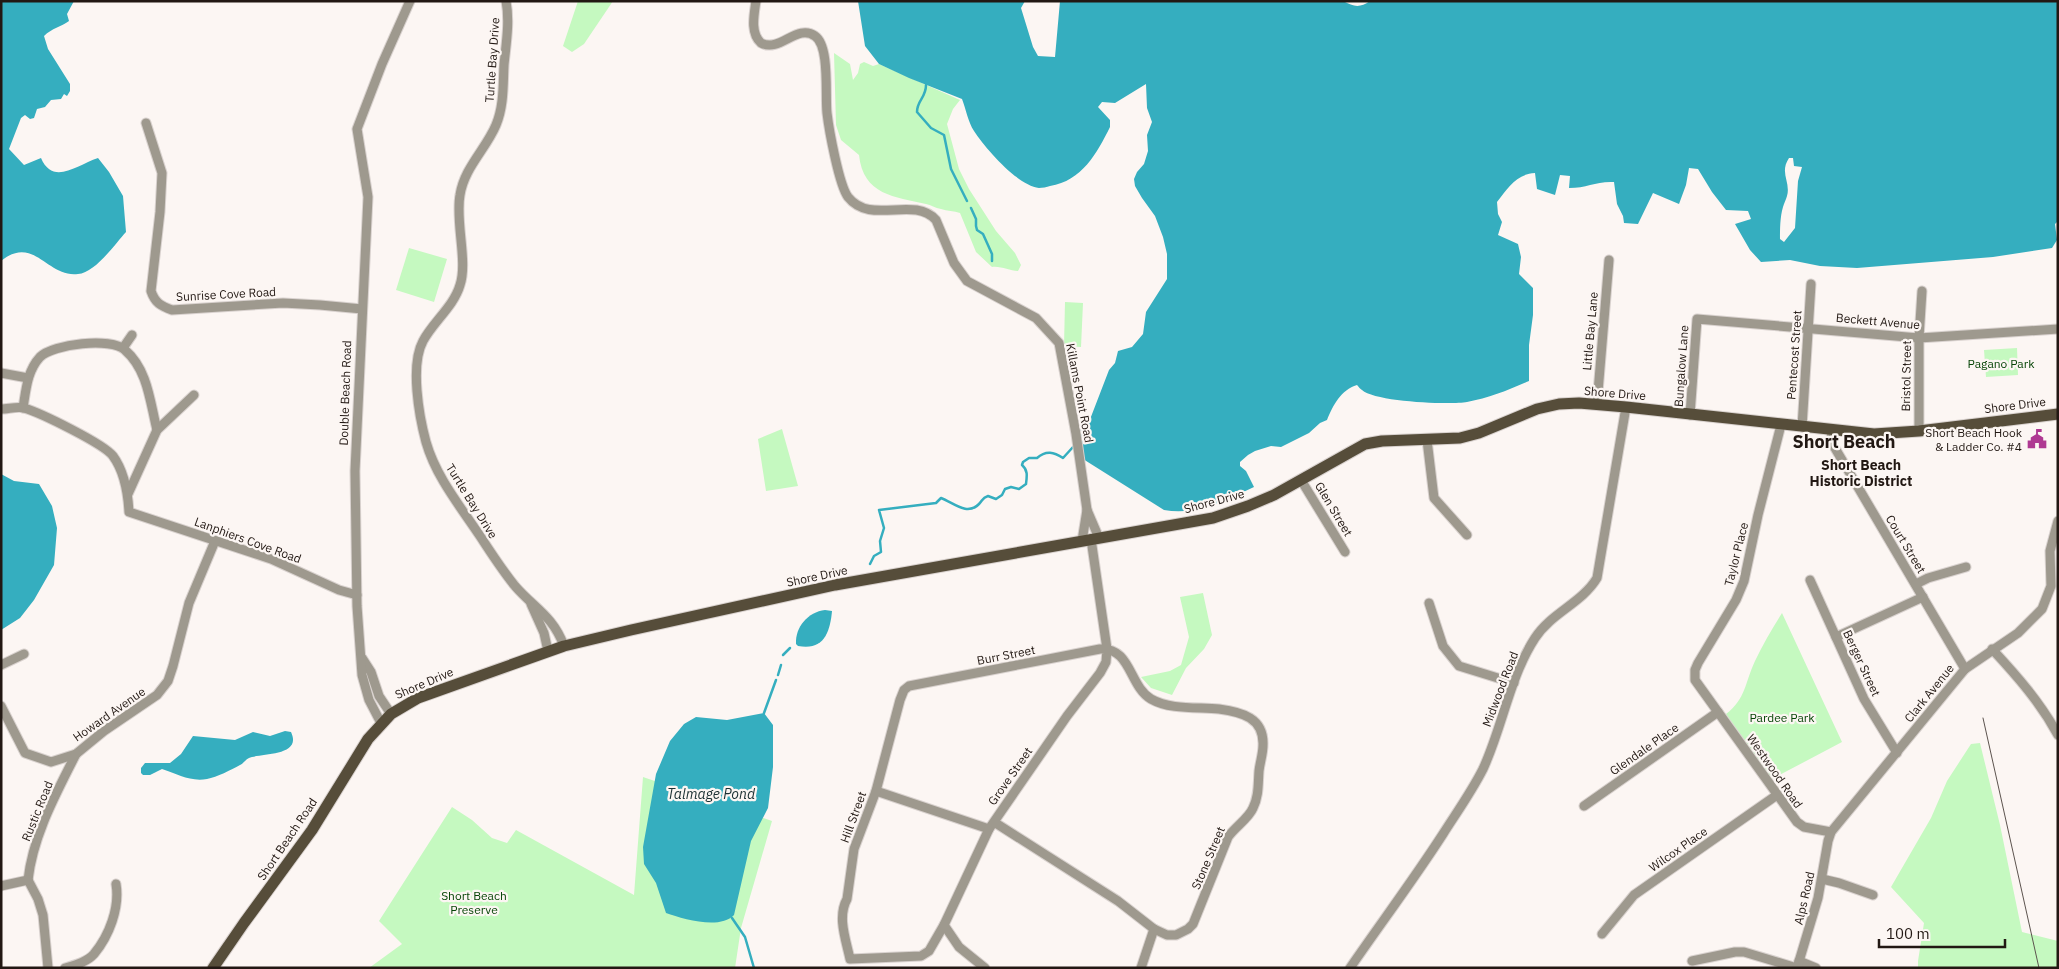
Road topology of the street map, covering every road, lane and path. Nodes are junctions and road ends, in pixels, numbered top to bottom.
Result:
1 (410, 1) edge
2 (506, 1) edge
3 (756, 1) edge
4 (146, 124) dead end
5 (1609, 260) dead end
6 (1811, 284) dead end
7 (1922, 291) dead end
8 (362, 310) junction
9 (1697, 319) joint
10 (1808, 328) junction
11 (2058, 329) edge
12 (132, 335) dead end
13 (1919, 338) junction
14 (123, 348) junction
15 (1, 373) edge
16 (28, 378) junction
17 (194, 395) dead end
18 (1597, 404) junction
19 (1626, 407) junction
20 (23, 408) junction
21 (1, 409) edge
22 (2058, 414) edge
23 (1690, 415) junction
24 (1781, 425) junction
25 (1802, 427) junction
26 (157, 430) junction
27 (1831, 430) junction
28 (1919, 431) junction
29 (1427, 440) junction
30 (1301, 480) junction
31 (128, 494) junction
32 (1087, 510) junction
33 (2058, 521) edge
34 (1467, 535) dead end
35 (1091, 539) junction
36 (215, 541) junction
37 (1345, 552) dead end
38 (1966, 567) dead end
39 (1810, 580) dead end
40 (1916, 584) junction
41 (357, 594) junction
42 (1923, 597) junction
43 (1429, 603) dead end
44 (531, 604) junction
45 (1836, 637) junction
46 (564, 646) junction
47 (1108, 649) junction
48 (1992, 649) junction
49 (548, 651) junction
50 (24, 654) dead end
51 (362, 658) junction
52 (1, 665) edge
53 (1965, 669) junction
54 (1696, 680) joint
55 (1514, 684) junction
56 (909, 686) joint
57 (1, 706) edge
58 (1718, 712) junction
59 (391, 714) junction
60 (382, 724) junction
61 (2058, 735) edge
62 (1897, 753) junction
63 (76, 754) junction
64 (876, 791) junction
65 (1777, 795) junction
66 (1584, 806) dead end
67 (992, 826) junction
68 (1831, 832) junction
69 (1822, 879) junction
70 (28, 880) junction
71 (116, 884) dead end
72 (1, 886) edge
73 (1873, 896) dead end
74 (944, 925) junction
75 (1154, 929) junction
76 (1602, 934) dead end
77 (850, 959) joint
78 (1692, 961) dead end
79 (1798, 966) edge
80 (48, 968) edge
81 (65, 968) edge
82 (213, 968) edge
83 (985, 968) edge
84 (1142, 968) edge
85 (1350, 968) edge
86 (1816, 968) edge

1 - 8 street, Double Beach Road
2 - 44 street, Turtle Bay Drive
3 - 32 street, Killams Point Road
4 - 8 street, Sunrise Cove Road
5 - 18 street, Little Bay Lane
6 - 10 street, Pentecost Street
7 - 13 street, Bristol Street
8 - 41 street, Double Beach Road
9 - 10 street, Beckett Avenue
9 - 23 street, Bungalow Lane
10 - 13 street, Beckett Avenue
10 - 25 street, Pentecost Street
11 - 13 street, Beckett Avenue
12 - 14 street
13 - 28 street, Bristol Street
14 - 16 street
14 - 26 street
15 - 16 street
16 - 20 street
17 - 26 street
18 - 19 main road, Shore Drive
18 - 29 main road, Shore Drive
19 - 23 main road, Shore Drive
19 - 55 street, Midwood Road
20 - 21 street
20 - 31 street
22 - 28 main road, Shore Drive
23 - 24 main road, Shore Drive
24 - 25 main road, Shore Drive
24 - 54 street, Taylor Place
25 - 27 main road, Shore Drive
26 - 31 street
27 - 28 main road, Shore Drive
27 - 40 street, Court Street
29 - 30 main road, Shore Drive
29 - 34 street
30 - 35 main road, Shore Drive
30 - 37 street, Glen Street
31 - 36 street, Lanphiers Cove Road
32 - 35 street, Killams Point Road
32 - 35 street, Killams Point Road
33 - 48 street, Clark Avenue
35 - 46 main road, Shore Drive
35 - 47 street, Grove Street
36 - 41 street, Lanphiers Cove Road
36 - 63 street, Howard Avenue
38 - 40 street
39 - 45 street, Berger Street
40 - 42 street, Court Street
41 - 51 street, Double Beach Road
42 - 45 street
42 - 53 street, Court Street
43 - 55 street
44 - 46 street, Turtle Bay Drive
44 - 49 street, Turtle Bay Drive
45 - 62 street, Berger Street
46 - 49 main road, Shore Drive
47 - 56 street, Burr Street
47 - 67 street, Grove Street
47 - 75 street, Stone Street
48 - 53 street, Clark Avenue
48 - 61 street
49 - 59 main road, Shore Drive
50 - 52 street
51 - 59 street, Double Beach Road
51 - 60 street, Double Beach Road
53 - 62 street, Clark Avenue
54 - 58 street, Westwood Road
55 - 85 street, Midwood Road
56 - 64 street, Hill Street
57 - 63 street, Howard Avenue
58 - 65 street, Westwood Road
58 - 66 street, Glendale Place
59 - 60 main road, Shore Drive
60 - 82 main road, Short Beach Road
62 - 68 street, Clark Avenue
63 - 70 street, Rustic Road
64 - 67 street, Stone Street
64 - 77 street, Hill Street
65 - 68 street, Westwood Road
65 - 76 street, Wilcox Place
67 - 74 street, Grove Street
67 - 75 street, Stone Street
68 - 69 street, Alps Road
69 - 73 street
69 - 79 street, Alps Road
70 - 72 street
70 - 80 street
71 - 81 street
74 - 77 street, Grove Street
74 - 83 street
75 - 84 street
78 - 79 street
79 - 86 street

